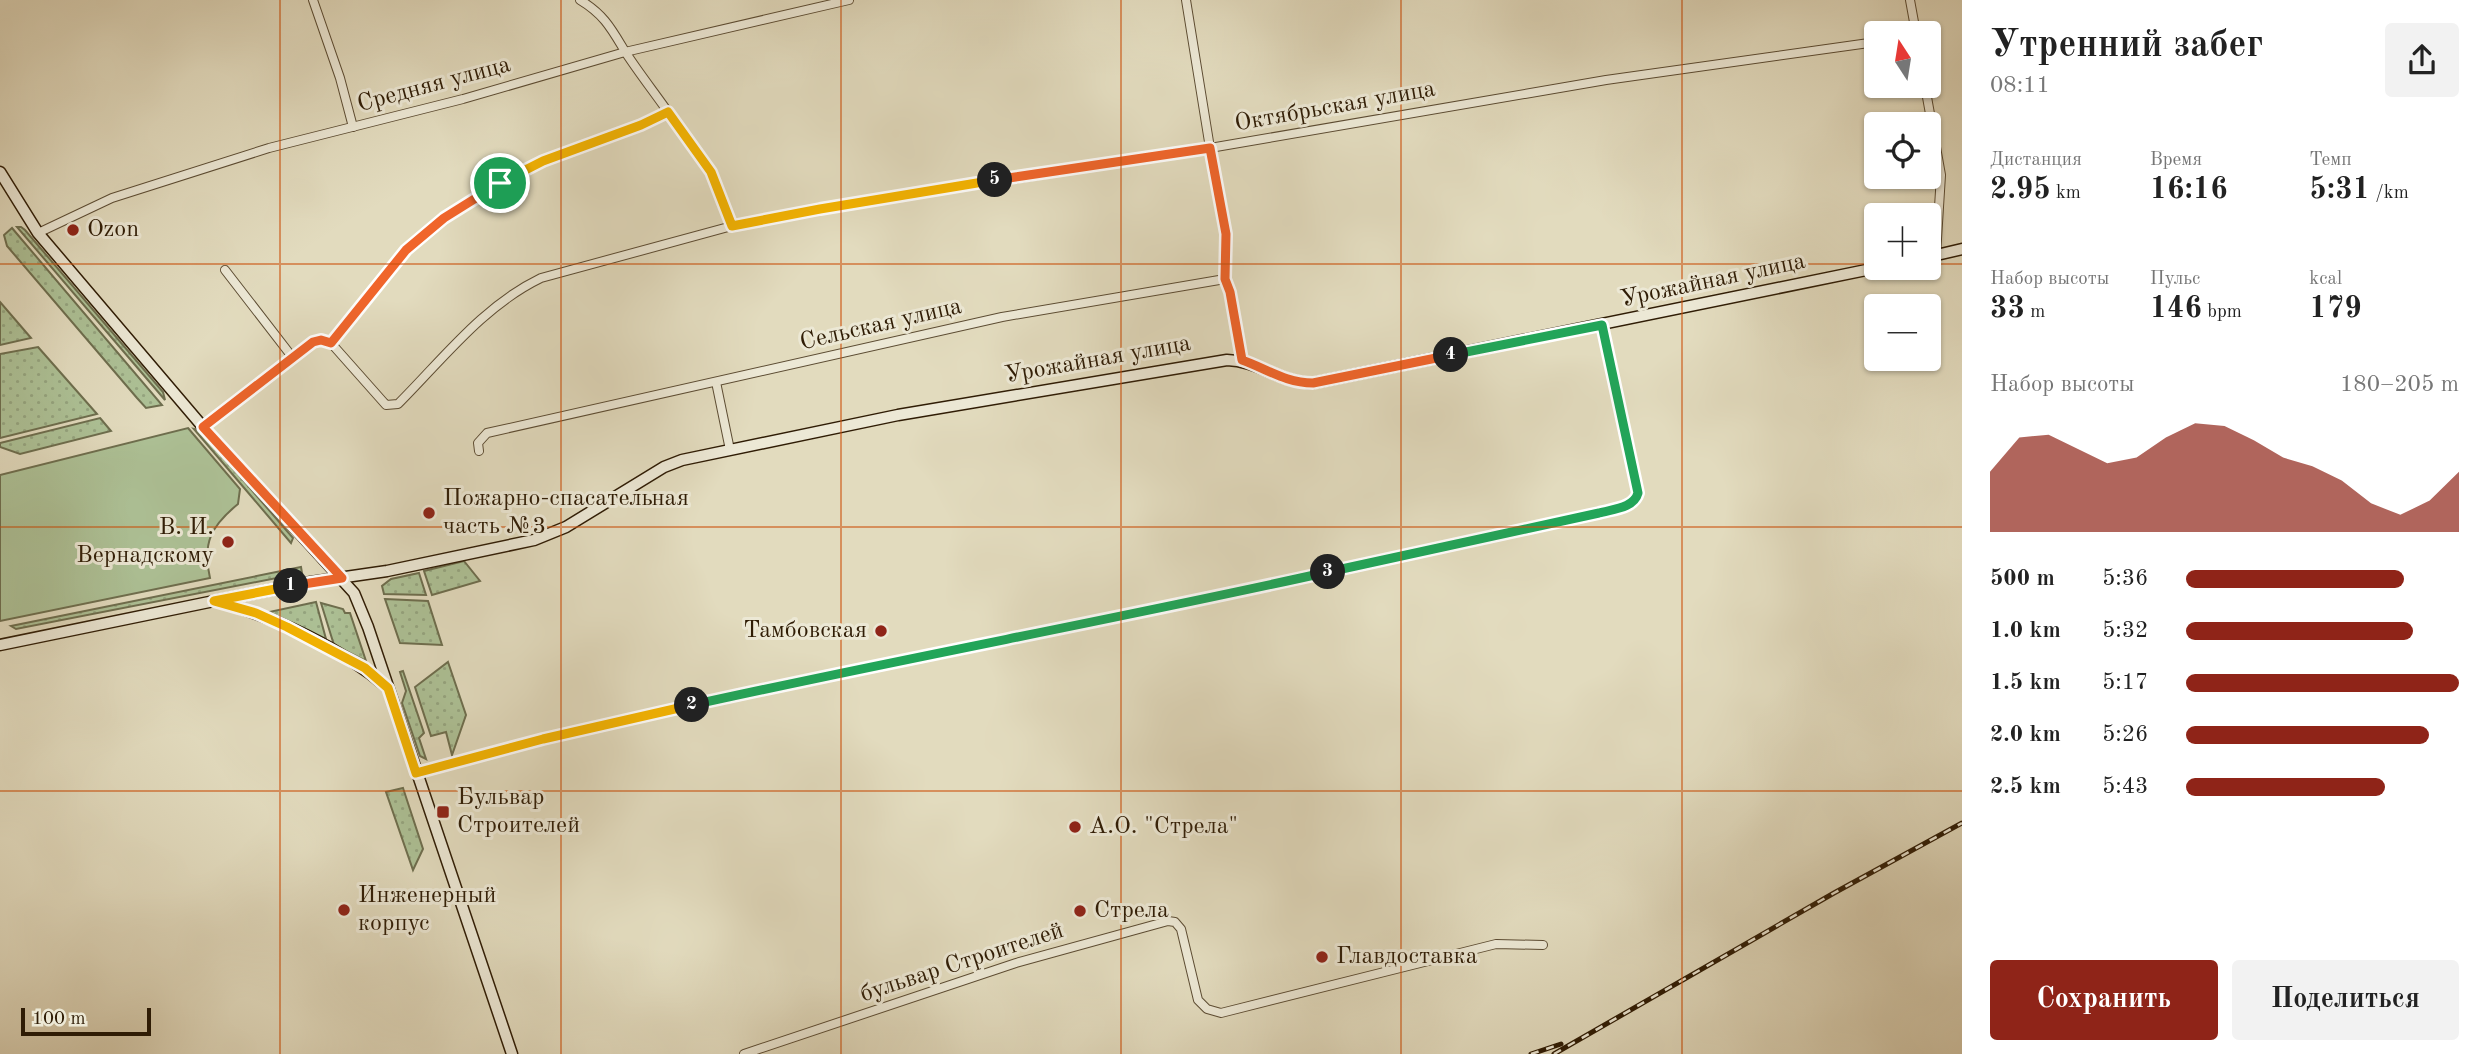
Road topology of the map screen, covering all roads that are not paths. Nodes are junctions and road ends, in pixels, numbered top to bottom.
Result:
1 (313, 0) edge
2 (580, 0) edge
3 (849, 0) edge
4 (1186, 0) edge
5 (1910, 0) edge
6 (1914, 21) edge
7 (1864, 44) edge
8 (625, 52) junction
9 (1927, 98) edge
10 (668, 112) junction
11 (353, 127) junction
12 (1210, 148) junction
13 (0, 172) edge
14 (1938, 203) edge
15 (732, 226) junction
16 (38, 233) junction
17 (1962, 249) edge
18 (1941, 254) edge
19 (1864, 270) edge
20 (225, 271) dead end
21 (1225, 279) junction
22 (1602, 325) junction
23 (331, 343) junction
24 (293, 358) junction
25 (1242, 360) junction
26 (716, 382) junction
27 (203, 427) junction
28 (730, 450) junction
29 (479, 451) dead end
30 (342, 578) junction
31 (214, 601) junction
32 (0, 645) edge
33 (388, 688) junction
34 (416, 773) junction
35 (1543, 945) dead end
36 (512, 1054) edge
37 (744, 1054) edge

1 - 11 street
2 - 8 street
3 - 8 street, Средняя улица
4 - 12 street
5 - 6 street
7 - 12 street, Октябрьская улица
8 - 10 street
8 - 11 street, Средняя улица
9 - 14 street
10 - 15 street
10 - 23 street
11 - 16 street, Средняя улица
12 - 15 street, Октябрьская улица
12 - 21 street
13 - 16 street
15 - 23 street, Октябрьская улица
16 - 27 street
17 - 18 street
19 - 22 street, Урожайная улица
20 - 24 street
21 - 25 street
21 - 26 street, Сельская улица
22 - 25 street, Урожайная улица
22 - 34 street
23 - 24 street
24 - 27 street
25 - 28 street, Урожайная улица
26 - 28 street
26 - 29 street, Сельская улица
27 - 30 street
28 - 30 street, Урожайная улица
30 - 31 street, Урожайная улица
30 - 33 street
31 - 32 street, Урожайная улица
31 - 33 street
33 - 34 street
34 - 36 street
35 - 37 street, бульвар Строителей

